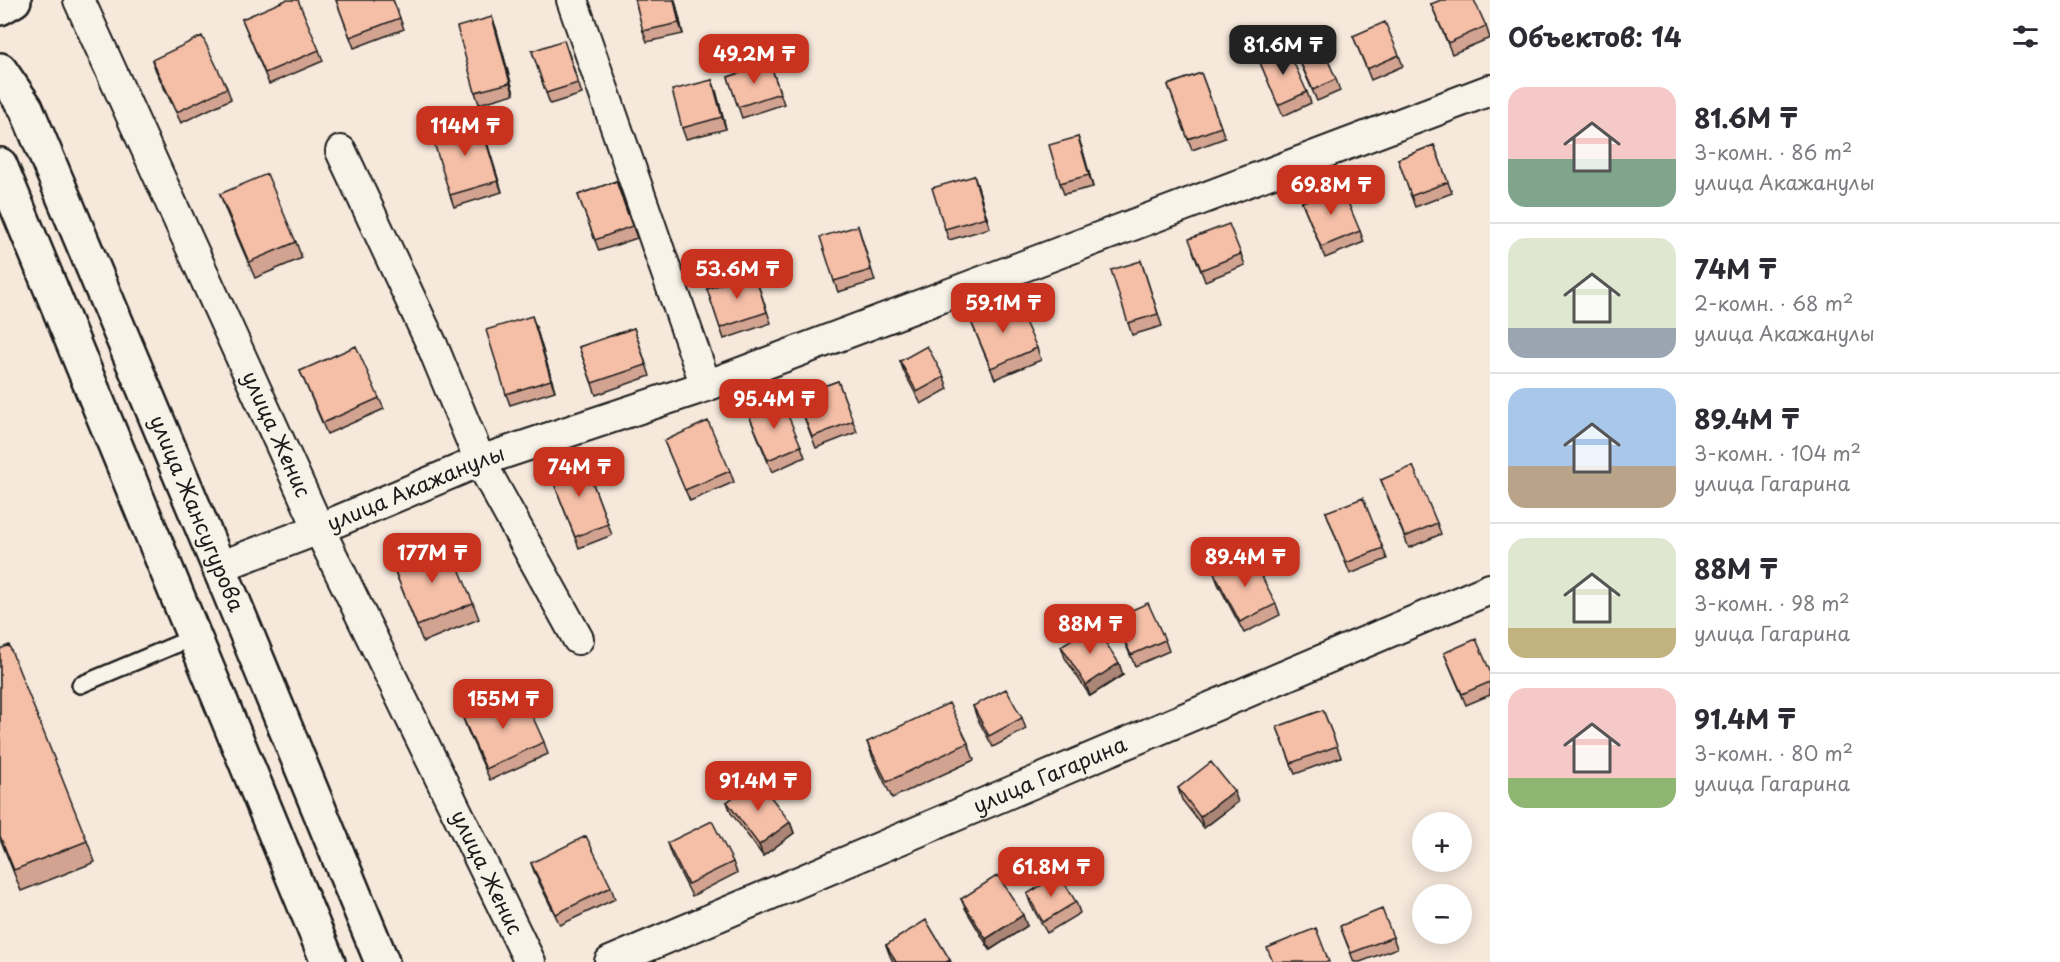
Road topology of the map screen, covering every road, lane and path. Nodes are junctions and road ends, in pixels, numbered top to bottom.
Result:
1 (14, 0) edge
2 (79, 0) edge
3 (572, 0) edge
4 (0, 8) edge
5 (0, 70) edge
6 (1490, 90) edge
7 (341, 151) dead end
8 (3, 178) edge
9 (706, 386) junction
10 (480, 461) junction
11 (319, 529) junction
12 (224, 579) junction
13 (1490, 589) edge
14 (189, 623) junction
15 (578, 639) dead end
16 (80, 685) dead end
17 (328, 962) edge
18 (382, 962) edge
19 (530, 962) edge
20 (610, 962) edge

1 - 4 main road
2 - 11 street, улица Женис
3 - 9 street
5 - 12 main road, улица Жансугурова
6 - 9 street, улица Акажанулы
7 - 10 street
8 - 14 main road
9 - 10 street, улица Акажанулы
10 - 11 street, улица Акажанулы
10 - 15 street
11 - 12 street, улица Акажанулы
11 - 19 street, улица Женис
12 - 14 main road
12 - 18 main road, улица Жансугурова
13 - 20 street, улица Гагарина
14 - 16 lane
14 - 17 main road

